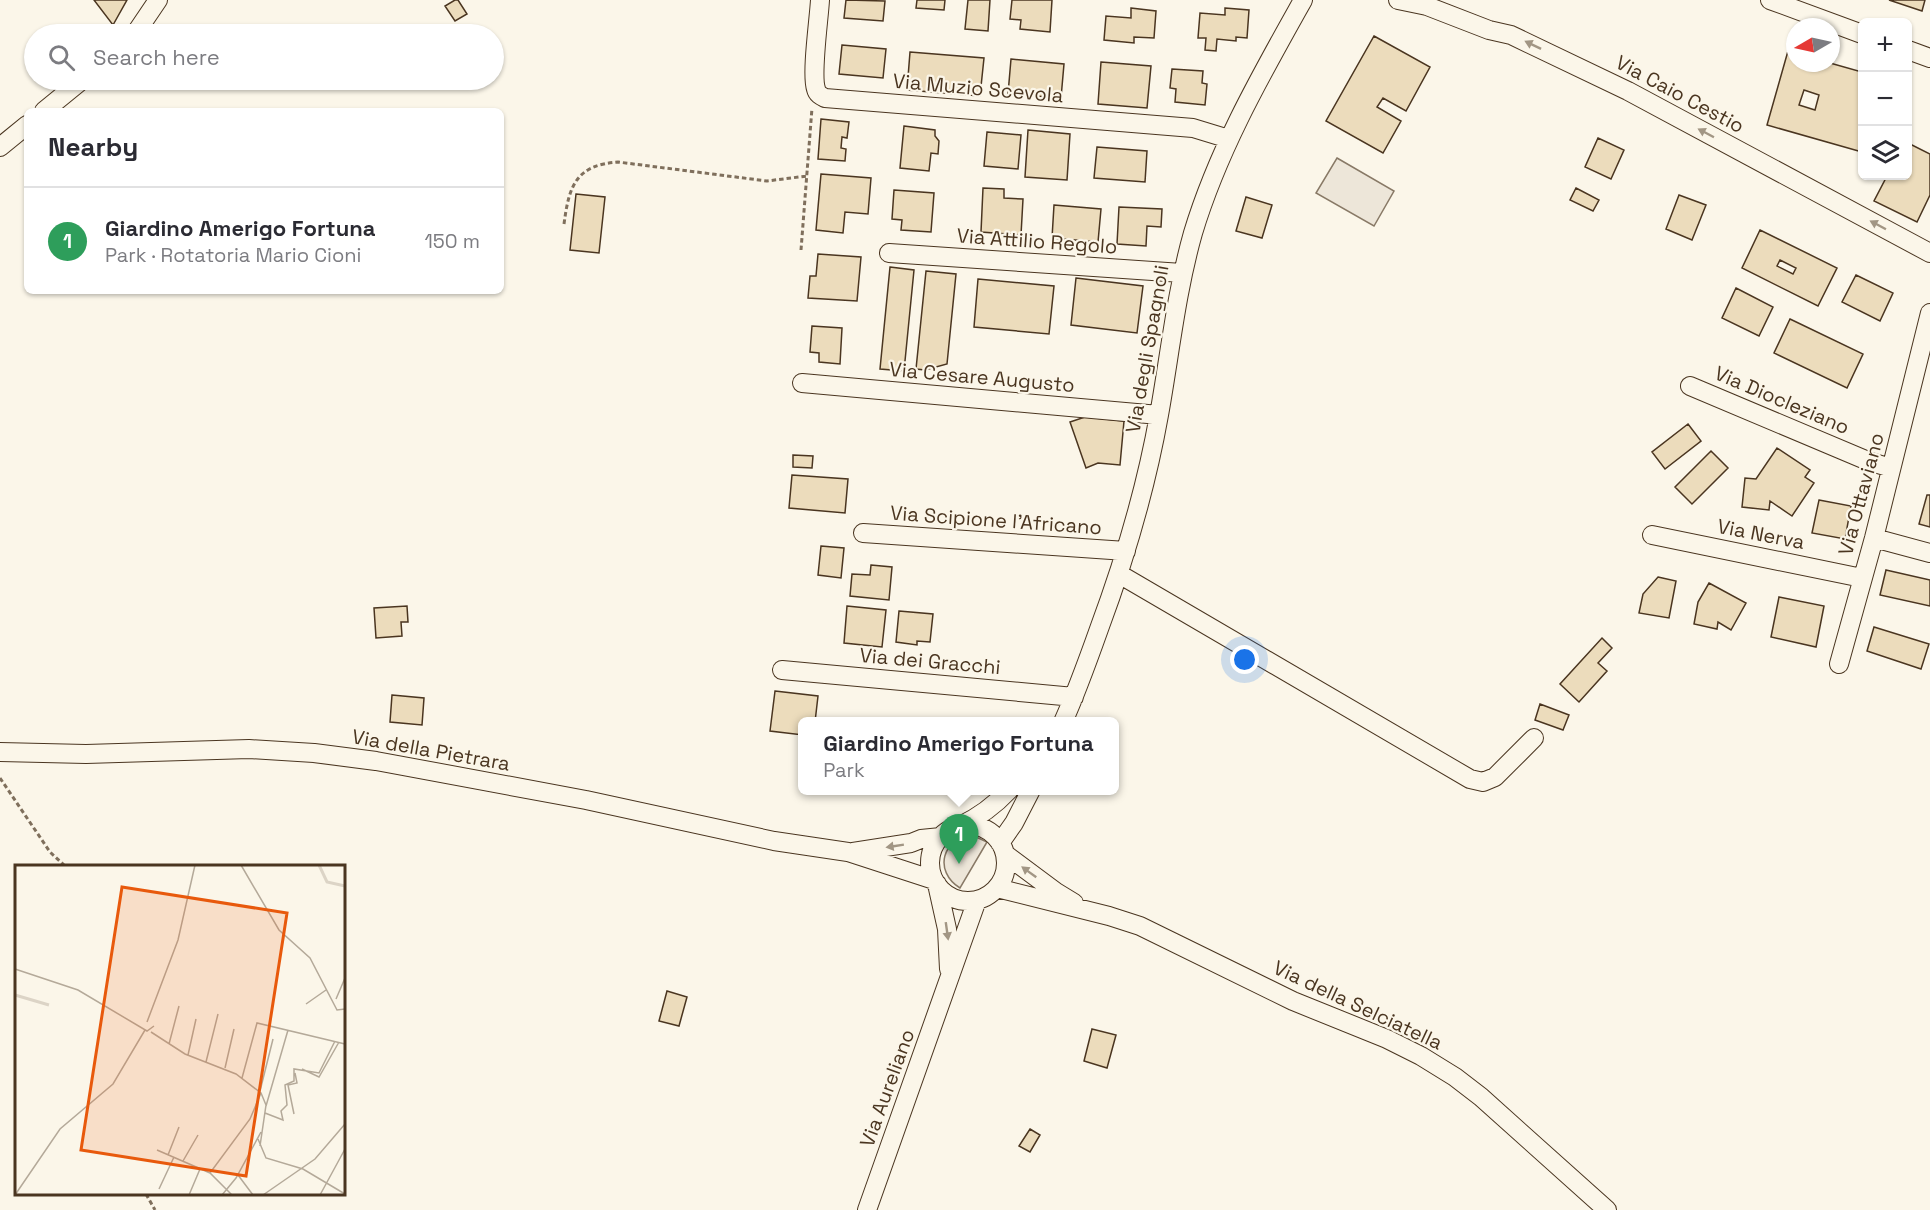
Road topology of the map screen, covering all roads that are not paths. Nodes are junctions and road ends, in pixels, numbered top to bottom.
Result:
1 (159, 0) edge
2 (820, 0) edge
3 (1303, 0) edge
4 (1398, 0) edge
5 (1770, 0) edge
6 (142, 24) edge
7 (1858, 32) edge
8 (1912, 51) edge
9 (1929, 55) edge
10 (70, 90) edge
11 (48, 108) edge
12 (24, 127) edge
13 (1229, 139) junction
14 (0, 147) edge
15 (889, 253) dead end
16 (1930, 253) edge
17 (1182, 273) junction
18 (1930, 312) edge
19 (1927, 336) edge
20 (802, 384) dead end
21 (1690, 386) dead end
22 (1159, 415) junction
23 (1891, 468) junction
24 (863, 533) dead end
25 (1652, 536) dead end
26 (1874, 538) junction
27 (1126, 551) junction
28 (1930, 553) edge
29 (1119, 574) junction
30 (1862, 578) junction
31 (1839, 664) dead end
32 (782, 670) dead end
33 (1074, 697) junction
34 (1065, 717) edge
35 (1534, 738) dead end
36 (0, 752) edge
37 (1004, 795) edge
38 (1028, 795) edge
39 (957, 827) junction
40 (941, 837) junction
41 (1003, 848) junction
42 (848, 852) junction
43 (935, 881) junction
44 (997, 888) junction
45 (977, 900) junction
46 (1088, 912) junction
47 (949, 980) junction
48 (867, 1210) edge
49 (1606, 1210) edge

1 - 6 street
2 - 13 street, Via Muzio Scevola
3 - 13 street, Via degli Spagnoli
16 -> 4 street, Via Caio Cestio
5 - 7 street
8 - 9 street
10 - 11 street
12 - 14 street
13 - 17 street, Via degli Spagnoli
15 - 17 street, Via Attilio Regolo
17 - 22 street, Via degli Spagnoli
18 - 19 street, Via Ottaviano
19 - 23 street, Via Ottaviano
20 - 22 street, Via Cesare Augusto
21 - 23 street, Via Diocleziano
22 - 27 street, Via degli Spagnoli
23 - 26 street, Via Ottaviano
24 - 27 street, Via Scipione l'Africano
25 - 30 street, Via Nerva
26 - 28 street
26 - 30 street, Via Ottaviano
27 - 29 street, Via degli Spagnoli
29 - 33 street, Via degli Spagnoli
29 - 35 street
30 - 31 street, Via Ottaviano
32 - 33 street, Via dei Gracchi
33 - 34 street, Via degli Spagnoli
36 - 42 street, Via della Pietrara
37 - 39 street
38 - 41 street
39 - 40 street
39 - 41 street
40 -> 42 street, Via della Pietrara
40 - 43 street
41 - 44 street
46 -> 41 street, Via della Selciatella
42 - 43 street, Via della Pietrara
43 - 45 street
43 -> 47 street, Via Aureliano
44 - 45 street
44 - 46 street, Via della Selciatella
45 - 47 street, Via Aureliano
46 - 49 street, Via della Selciatella
47 - 48 street, Via Aureliano

